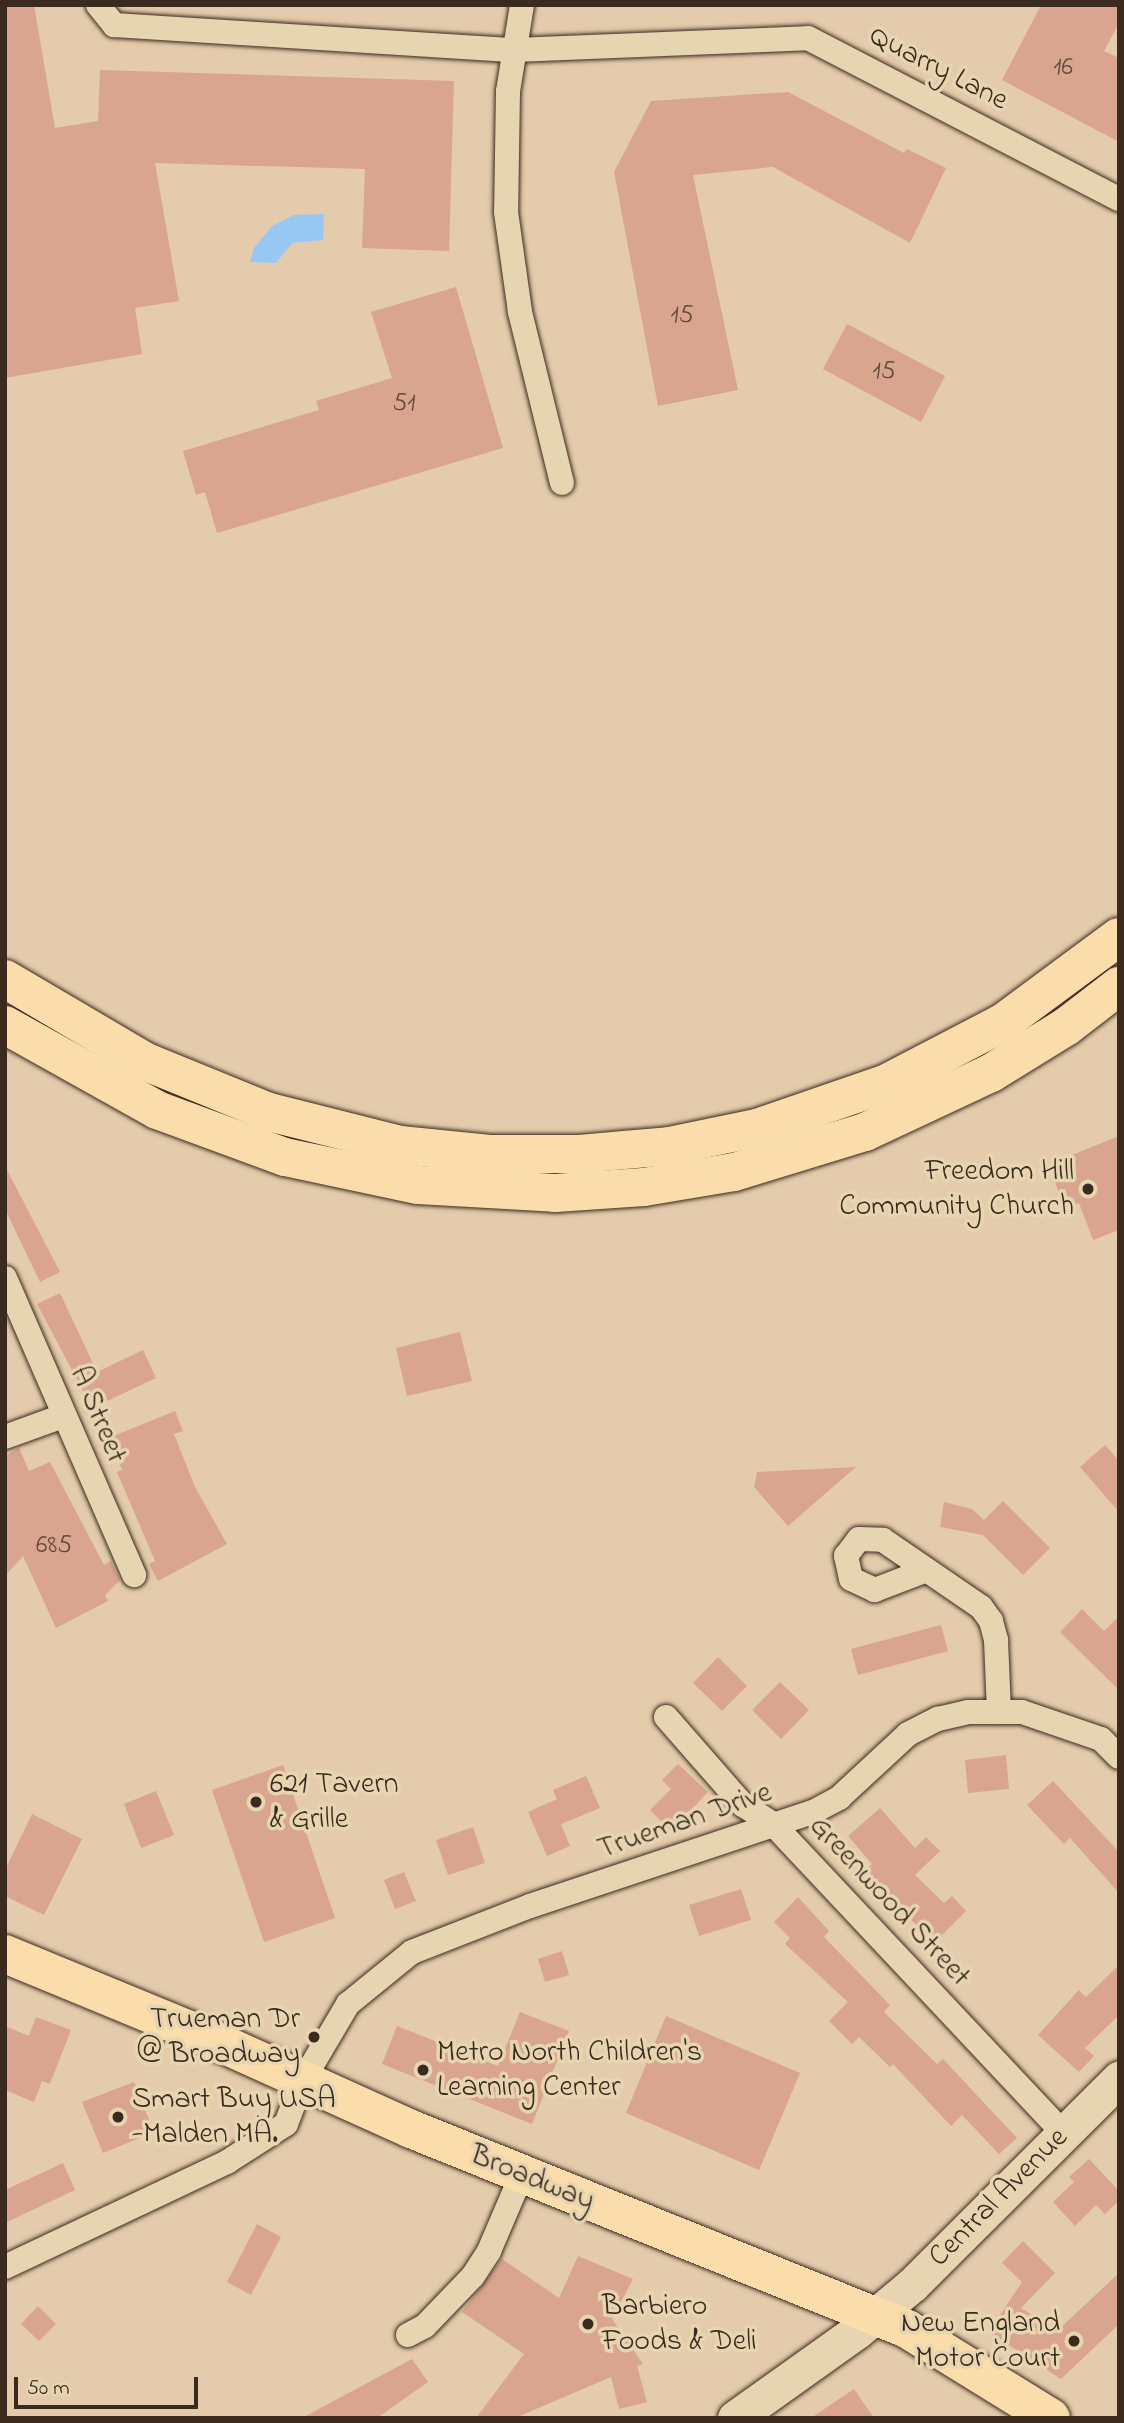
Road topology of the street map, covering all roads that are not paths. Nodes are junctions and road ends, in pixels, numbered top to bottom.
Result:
1 (98, 5) edge
2 (522, 5) edge
3 (514, 50) junction
4 (1119, 199) edge
5 (562, 483) dead end
6 (1119, 937) edge
7 (5, 979) edge
8 (1119, 986) edge
9 (5, 1025) edge
10 (5, 1278) edge
11 (63, 1416) junction
12 (5, 1437) edge
13 (924, 1571) dead end
14 (134, 1576) dead end
15 (999, 1712) junction
16 (666, 1717) dead end
17 (1119, 1757) edge
18 (773, 1824) junction
19 (5, 1954) edge
20 (1119, 2079) edge
21 (303, 2082) junction
22 (1063, 2133) junction
23 (522, 2174) junction
24 (5, 2267) edge
25 (876, 2315) junction
26 (408, 2335) dead end
27 (735, 2418) edge
28 (1051, 2418) edge

1 - 3 street, Quarry Lane
2 - 3 street
3 - 4 street, Quarry Lane
3 - 5 street
6 - 7 main road
8 - 9 main road
10 - 11 street, A Street
11 - 12 street
11 - 14 street, A Street
13 - 15 street
15 - 17 street, Trueman Drive
15 - 18 street, Trueman Drive
16 - 18 street, Greenwood Street
18 - 21 street, Trueman Drive
18 - 22 street, Greenwood Street
19 - 21 main road, Broadway
20 - 22 street, Central Avenue
21 - 23 main road, Broadway
21 - 24 street, Trueman Drive
22 - 25 street, Central Avenue
23 - 25 main road, Broadway
23 - 26 street
25 - 27 street, Central Avenue
25 - 28 main road, Broadway

